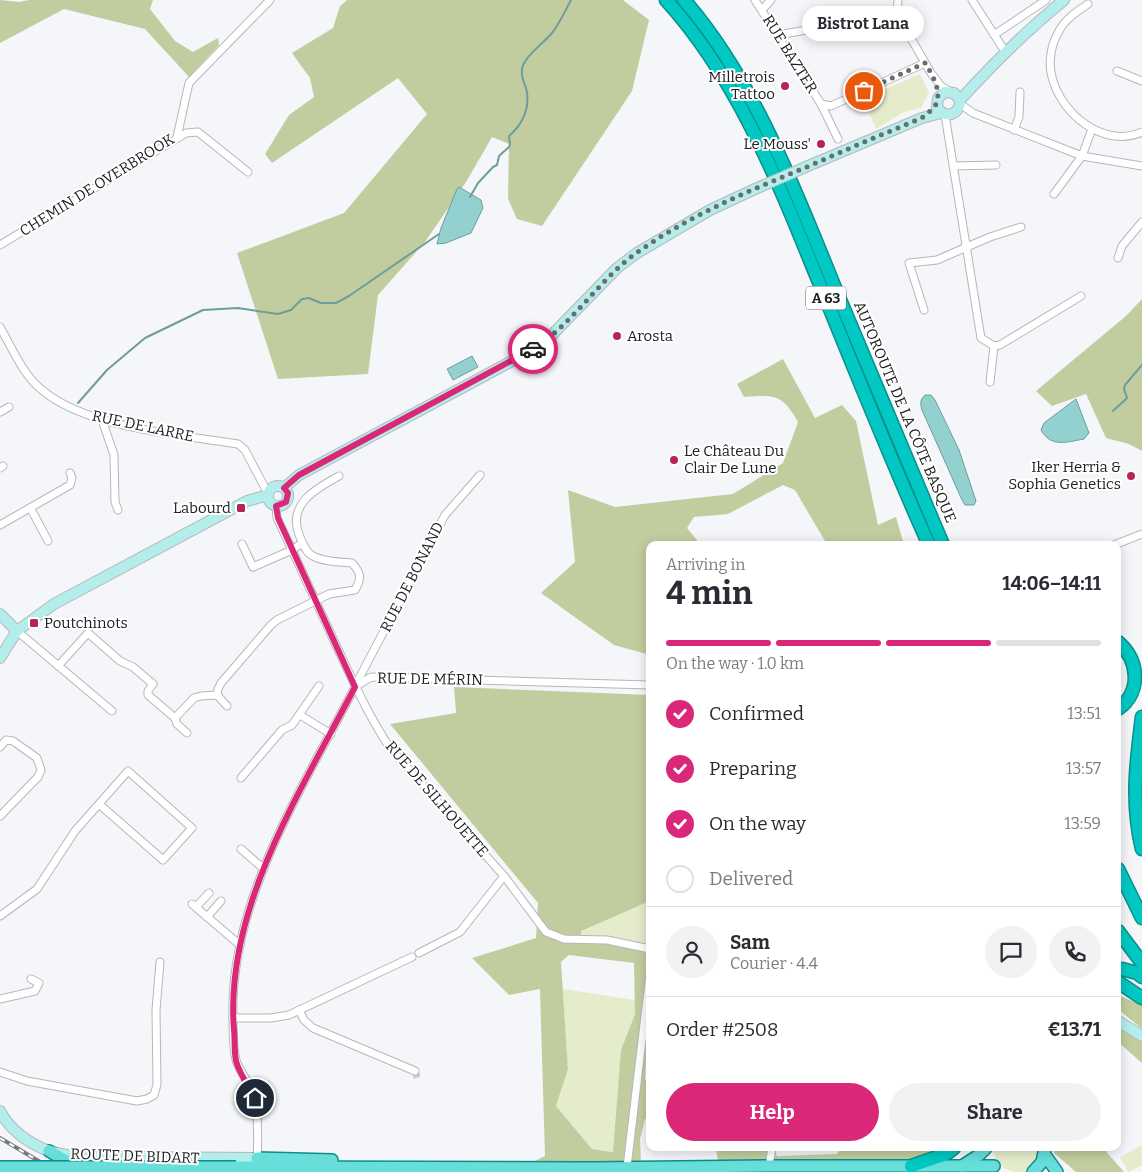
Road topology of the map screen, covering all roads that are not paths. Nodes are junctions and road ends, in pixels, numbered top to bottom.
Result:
1 (270, 0) edge
2 (666, 0) edge
3 (684, 0) edge
4 (755, 0) edge
5 (771, 0) edge
6 (898, 0) edge
7 (972, 0) edge
8 (1046, 0) edge
9 (1064, 0) edge
10 (1088, 4) dead end
11 (762, 10) junction
12 (897, 14) junction
13 (994, 35) junction
14 (778, 36) junction
15 (1006, 53) junction
16 (925, 63) junction
17 (1117, 71) dead end
18 (1142, 82) edge
19 (1020, 92) dead end
20 (821, 104) junction
21 (949, 104) junction
22 (1092, 128) junction
23 (1014, 130) junction
24 (1142, 132) edge
25 (177, 137) junction
26 (838, 139) dead end
27 (1082, 156) junction
28 (996, 165) dead end
29 (953, 166) junction
30 (1142, 166) edge
31 (248, 172) dead end
32 (1054, 194) dead end
33 (1142, 222) edge
34 (1021, 227) dead end
35 (0, 245) edge
36 (966, 247) junction
37 (1118, 258) dead end
38 (1081, 296) dead end
39 (924, 310) dead end
40 (0, 327) edge
41 (994, 346) junction
42 (990, 382) dead end
43 (9, 407) dead end
44 (0, 412) edge
45 (102, 420) junction
46 (70, 473) dead end
47 (480, 475) dead end
48 (339, 476) dead end
49 (284, 488) junction
50 (269, 492) junction
51 (907, 497) junction
52 (276, 506) junction
53 (30, 509) junction
54 (118, 510) dead end
55 (0, 526) edge
56 (1142, 534) edge
57 (48, 541) dead end
58 (918, 541) edge
59 (927, 541) edge
60 (941, 541) edge
61 (1121, 542) edge
62 (302, 543) junction
63 (242, 544) dead end
64 (292, 550) junction
65 (316, 602) junction
66 (0, 614) edge
67 (17, 631) junction
68 (1121, 637) edge
69 (1121, 645) edge
70 (0, 658) edge
71 (58, 666) junction
72 (1142, 674) edge
73 (646, 685) edge
74 (319, 686) dead end
75 (355, 687) junction
76 (217, 696) junction
77 (227, 706) dead end
78 (1121, 707) edge
79 (112, 710) dead end
80 (300, 715) junction
81 (175, 718) junction
82 (1142, 718) edge
83 (187, 733) dead end
84 (331, 734) junction
85 (0, 747) edge
86 (241, 778) dead end
87 (99, 804) junction
88 (0, 816) edge
89 (241, 850) dead end
90 (1142, 850) edge
91 (264, 869) junction
92 (1121, 874) edge
93 (504, 876) junction
94 (209, 893) dead end
95 (221, 902) dead end
96 (0, 916) edge
97 (207, 917) junction
98 (1142, 918) edge
99 (1121, 935) edge
100 (240, 945) junction
101 (646, 948) edge
102 (419, 954) dead end
103 (412, 956) dead end
104 (160, 962) dead end
105 (1142, 963) edge
106 (1122, 969) dead end
107 (1142, 977) edge
108 (31, 978) dead end
109 (1121, 984) edge
110 (0, 998) edge
111 (1142, 998) edge
112 (646, 1009) edge
113 (300, 1010) junction
114 (233, 1018) junction
115 (1121, 1023) edge
116 (1142, 1036) edge
117 (415, 1071) dead end
118 (0, 1072) edge
119 (0, 1111) edge
120 (49, 1151) junction
121 (772, 1151) edge
122 (950, 1151) edge
123 (984, 1151) edge
124 (988, 1151) edge
125 (1045, 1151) edge
126 (257, 1158) junction
127 (0, 1162) edge
128 (769, 1166) junction
129 (911, 1166) junction
130 (962, 1166) junction
131 (0, 1167) edge
132 (441, 1167) junction
133 (628, 1167) junction
134 (366, 1168) junction
135 (997, 1169) edge
136 (24, 1172) edge
137 (90, 1172) edge
138 (341, 1172) edge
139 (1033, 1172) edge
140 (1057, 1172) edge

1 - 25 street, CHEMIN DE OVERBROOK
2 - 51 highway, AUTOROUTE DE LA CÔTE BASQUE / A 63
3 - 60 highway, AUTOROUTE DE LA CÔTE BASQUE / A 63
4 - 11 street, RUE BAZTER
5 - 11 street, RUE BAZTER
6 - 12 street
7 - 13 street
8 - 13 street
9 - 15 main road
10 - 22 street
11 - 14 street, RUE BAZTER
12 - 14 street
12 - 16 street
13 - 15 street
14 - 20 street, RUE BAZTER
15 - 21 main road
16 - 20 street, RUE BAZTER
16 - 21 street
17 - 18 street
19 - 23 street
20 - 26 street
21 - 23 street
21 - 29 street
21 - 49 main road, bridge
22 - 24 street
22 - 27 street
23 - 27 street
25 - 31 street
25 - 35 street, CHEMIN DE OVERBROOK
27 - 30 street
27 - 32 street
28 - 29 street
29 - 36 street
33 - 37 street
34 - 36 street
36 - 39 street
36 - 41 street
38 - 41 street
40 - 45 street, RUE DE LARRE
41 - 42 street
43 - 44 street
45 - 50 street, RUE DE LARRE
45 - 54 street
46 - 53 street
47 - 75 street, RUE DE BONAND
48 - 62 street
49 - 50 main road
49 - 52 main road
50 - 52 main road
50 - 67 main road
51 - 58 highway
51 - 59 highway, AUTOROUTE DE LA CÔTE BASQUE / A 63
52 - 64 street, RUE DE SILHOUETTE
53 - 55 street
53 - 57 street
56 - 61 street
62 - 64 street
62 - 65 street
63 - 64 street
64 - 65 street, RUE DE SILHOUETTE
65 - 75 street, RUE DE SILHOUETTE
65 - 76 street
66 - 67 main road
67 - 70 main road
67 - 71 street
68 - 72 highway
69 - 78 highway
71 - 79 street
71 - 81 street
73 - 75 street, RUE DE MÉRIN
74 - 80 street
75 - 84 street, RUE DE MÉRIN
75 - 93 street, RUE DE SILHOUETTE
76 - 77 street
76 - 81 street
80 - 84 street
80 - 86 street
81 - 83 street
82 - 90 highway
84 - 91 street, RUE DE MÉRIN
85 - 88 street
87 - 87 street
87 - 96 street
89 - 91 street
91 - 100 street, RUE DE MÉRIN
92 - 98 highway
93 - 101 street, RUE DE SILHOUETTE
93 - 102 street
94 - 97 street
95 - 97 street
97 - 100 street
99 - 105 highway
100 - 114 street, RUE DE MÉRIN
103 - 113 street
104 - 118 street
106 - 107 highway
108 - 110 street
109 - 111 highway
112 - 133 street
113 - 114 street
113 - 117 street
114 - 126 street, RUE DE MÉRIN
115 - 116 main road
119 - 120 main road, ROUTE DE BIDART
120 - 126 main road, ROUTE DE BIDART
120 - 137 main road
121 - 128 street
122 - 129 highway
123 - 130 main road
124 - 135 main road
125 - 139 main road
125 - 140 main road
126 - 132 main road
127 - 136 street
128 - 129 main road
128 - 133 main road
129 - 130 main road
130 - 135 main road
131 - 134 main road, bridge
132 - 133 main road
132 - 134 main road
134 - 138 main road

